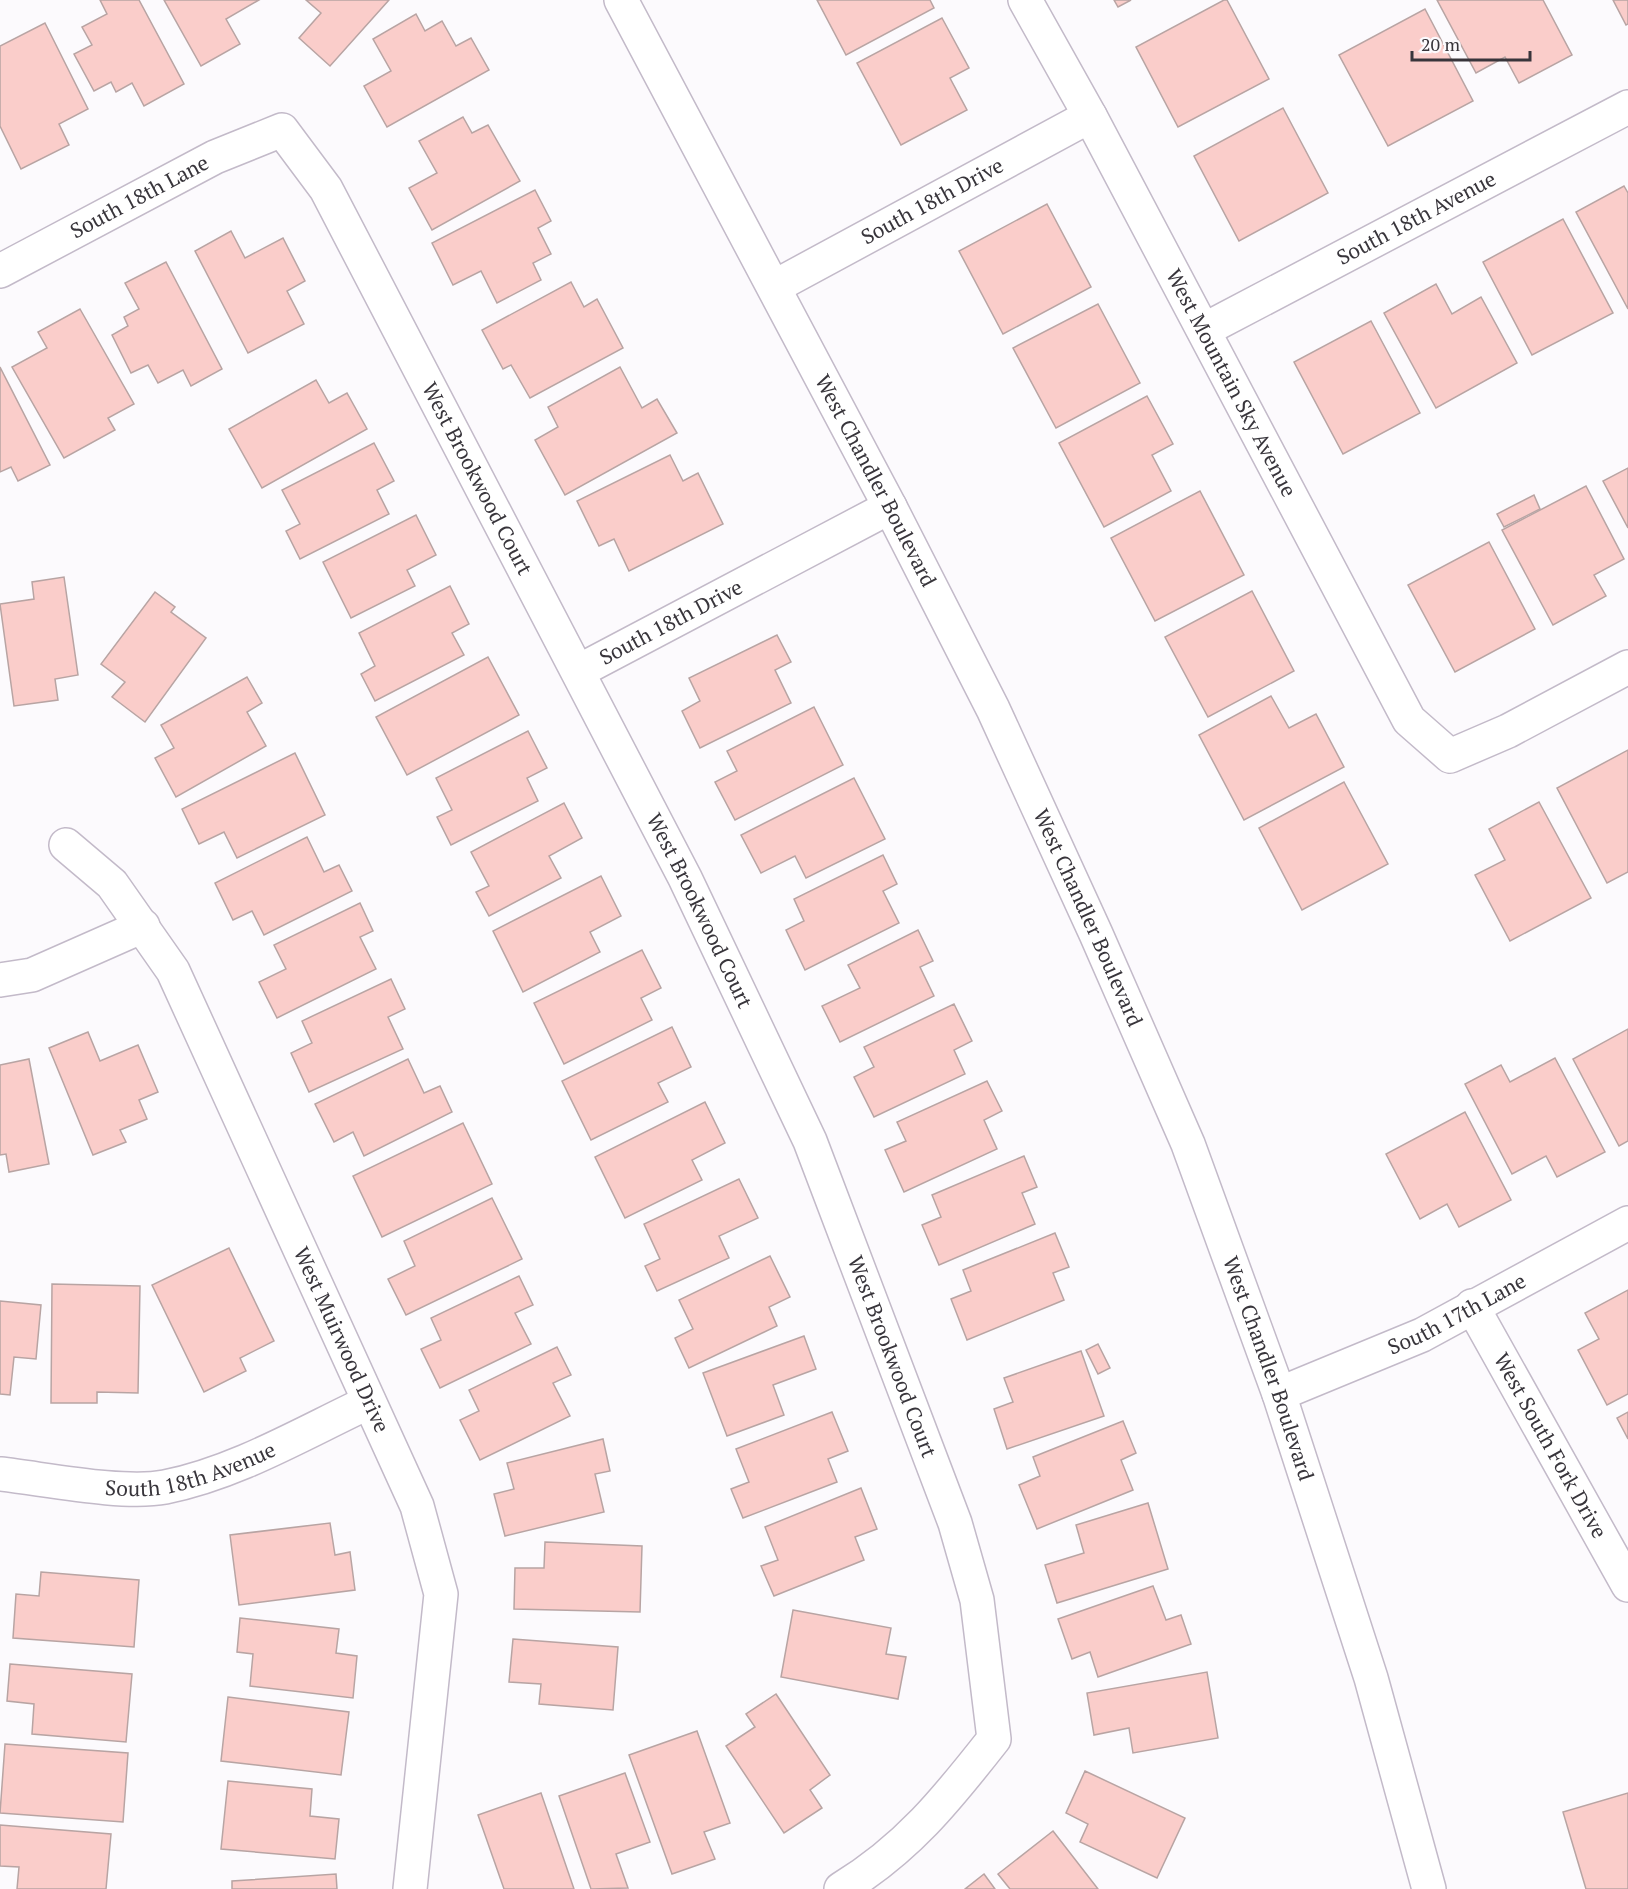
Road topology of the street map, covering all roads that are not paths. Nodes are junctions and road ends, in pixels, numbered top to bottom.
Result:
1 (621, 0) edge
2 (1025, 0) edge
3 (1628, 107) edge
4 (1090, 116) junction
5 (282, 130) joint
6 (0, 270) edge
7 (774, 287) junction
8 (1204, 330) junction
9 (890, 507) junction
10 (1628, 667) edge
11 (579, 671) junction
12 (66, 845) dead end
13 (143, 926) junction
14 (0, 980) edge
15 (1628, 1223) edge
16 (1472, 1306) junction
17 (1279, 1394) junction
18 (369, 1402) junction
19 (0, 1474) edge
20 (1628, 1586) edge
21 (410, 1889) edge
22 (841, 1889) edge
23 (1429, 1889) edge

1 - 7 street, West Chandler Boulevard
2 - 4 street, West Mountain Sky Avenue
3 - 8 street, South 18th Avenue
4 - 7 street, South 18th Drive
4 - 8 street, West Mountain Sky Avenue
5 - 6 street, South 18th Lane
5 - 11 street, West Brookwood Court
7 - 9 street, West Chandler Boulevard
8 - 10 street, West Mountain Sky Avenue
9 - 11 street, South 18th Drive
9 - 17 street, West Chandler Boulevard
11 - 22 street, West Brookwood Court
12 - 13 street, West Muirwood Drive
13 - 14 street
13 - 18 street, West Muirwood Drive
15 - 16 street, South 17th Lane
16 - 17 street, South 17th Lane
16 - 20 street, West South Fork Drive
17 - 23 street, West Chandler Boulevard
18 - 19 street, South 18th Avenue
18 - 21 street, West Muirwood Drive

